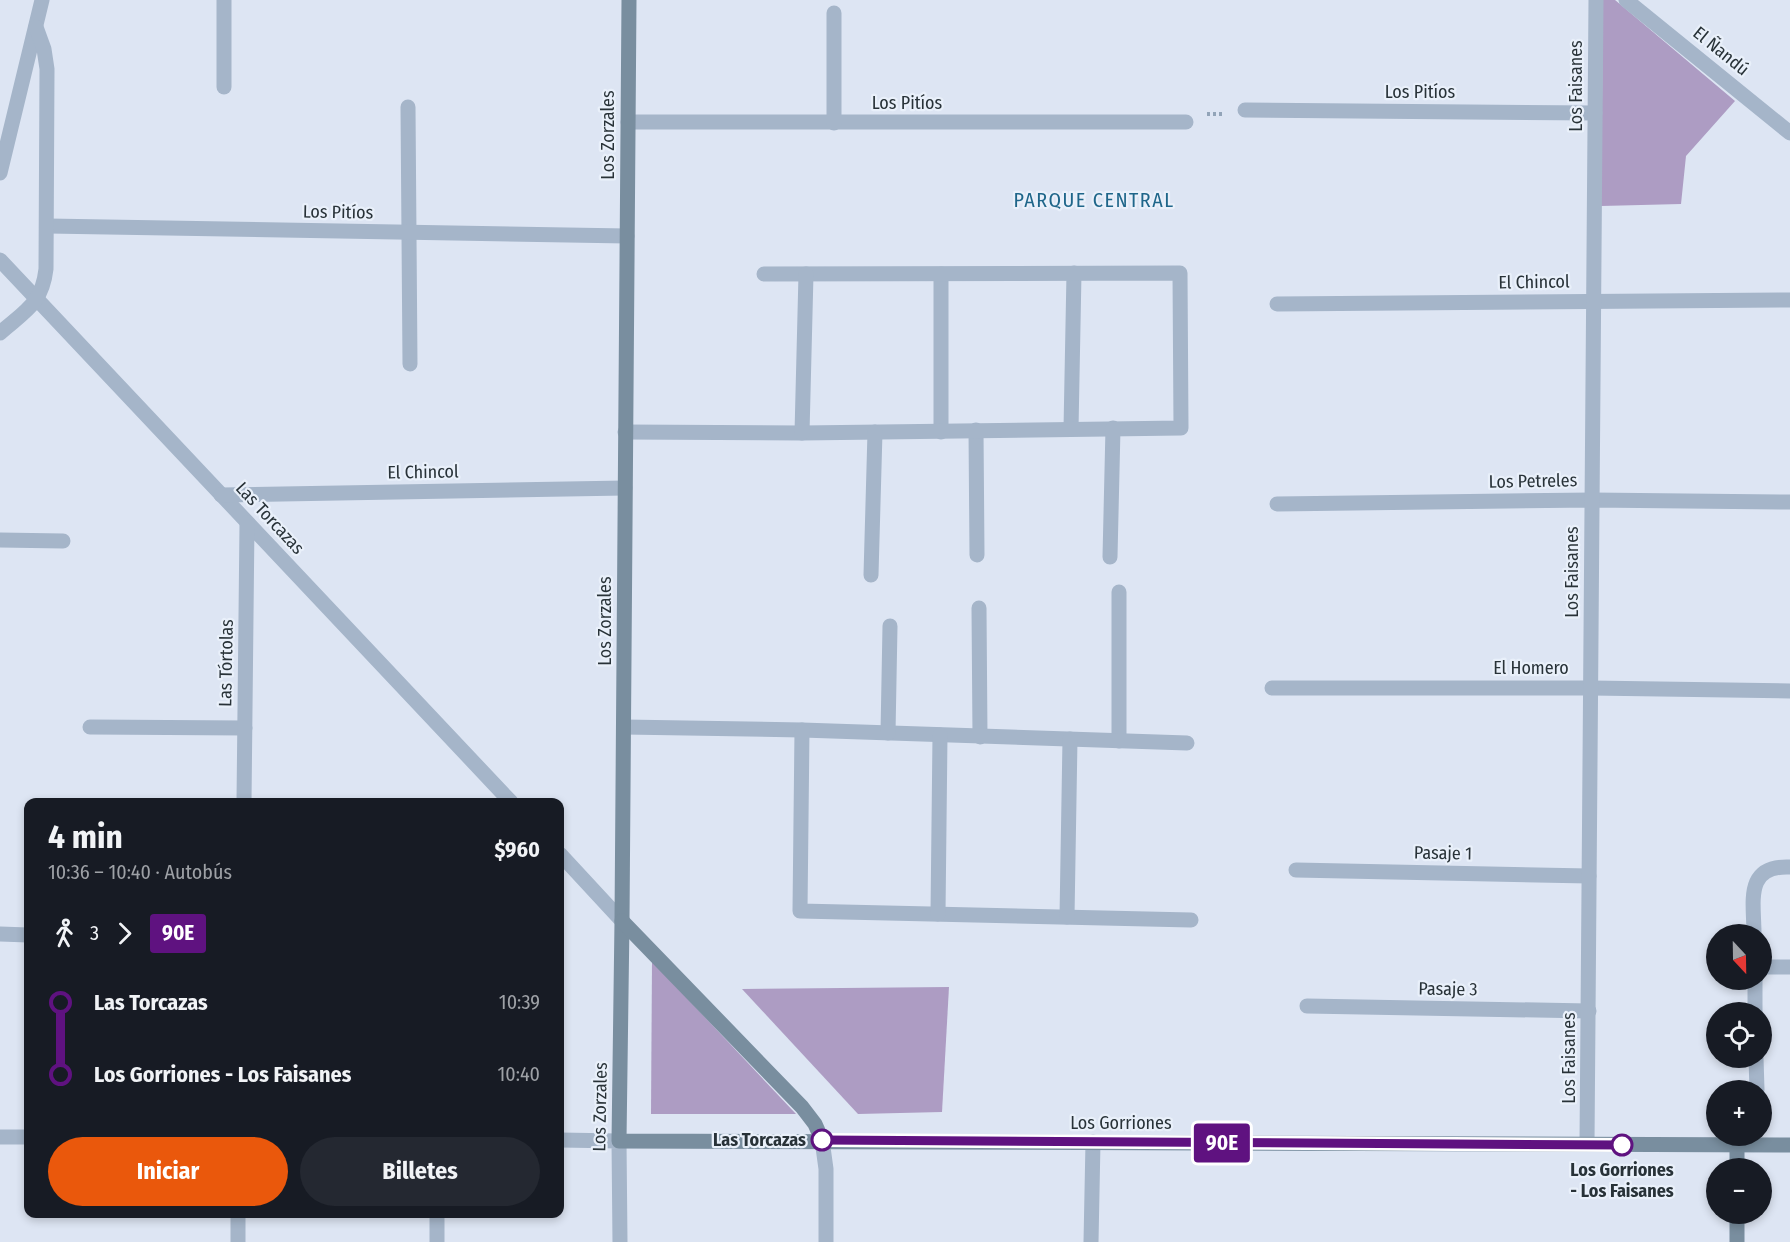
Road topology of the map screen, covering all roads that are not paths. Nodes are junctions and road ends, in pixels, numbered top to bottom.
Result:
1 (42, 0) edge
2 (224, 0) edge
3 (629, 0) edge
4 (1596, 0) edge
5 (1626, 0) edge
6 (834, 13) dead end
7 (36, 27) junction
8 (224, 87) dead end
9 (408, 107) dead end
10 (1245, 110) dead end
11 (1595, 113) junction
12 (628, 122) junction
13 (1186, 122) dead end
14 (834, 123) junction
15 (1790, 133) edge
16 (0, 173) edge
17 (48, 226) junction
18 (408, 232) junction
19 (627, 236) junction
20 (0, 260) edge
21 (1074, 273) junction
22 (764, 274) dead end
23 (806, 274) junction
24 (941, 274) junction
25 (38, 300) junction
26 (1790, 300) edge
27 (1593, 301) junction
28 (1278, 304) dead end
29 (0, 333) edge
30 (410, 363) dead end
31 (1113, 428) junction
32 (1071, 429) junction
33 (976, 430) junction
34 (625, 432) junction
35 (875, 432) junction
36 (941, 432) junction
37 (802, 433) junction
38 (625, 488) junction
39 (221, 495) junction
40 (1592, 500) junction
41 (1790, 502) edge
42 (1277, 504) dead end
43 (247, 523) junction
44 (0, 540) edge
45 (63, 541) dead end
46 (977, 555) dead end
47 (1110, 557) dead end
48 (871, 575) dead end
49 (1119, 592) dead end
50 (979, 608) dead end
51 (890, 626) dead end
52 (1272, 688) dead end
53 (1591, 688) junction
54 (1790, 691) edge
55 (90, 727) dead end
56 (624, 727) junction
57 (245, 728) junction
58 (802, 730) junction
59 (888, 733) junction
60 (940, 735) junction
61 (980, 737) junction
62 (1070, 739) junction
63 (1119, 741) junction
64 (1187, 743) dead end
65 (244, 798) edge
66 (507, 798) edge
67 (564, 858) edge
68 (1790, 867) edge
69 (1296, 870) dead end
70 (1589, 876) junction
71 (938, 914) junction
72 (1067, 917) junction
73 (1191, 920) dead end
74 (622, 921) junction
75 (1754, 924) edge
76 (0, 934) edge
77 (24, 935) edge
78 (1772, 967) edge
79 (1790, 967) edge
80 (1306, 1006) dead end
81 (1589, 1011) junction
82 (0, 1137) edge
83 (24, 1137) edge
84 (564, 1140) edge
85 (822, 1140) junction
86 (619, 1141) junction
87 (1706, 1141) edge
88 (1093, 1142) junction
89 (1772, 1143) edge
90 (1587, 1144) junction
91 (1790, 1145) edge
92 (238, 1218) edge
93 (437, 1218) edge
94 (1737, 1224) edge
95 (238, 1242) edge
96 (437, 1242) edge
97 (620, 1242) edge
98 (826, 1242) edge
99 (1091, 1242) edge
100 (1737, 1242) edge

1 - 7 street
2 - 8 street
3 - 12 street, Los Zorzales
4 - 11 street, Los Faisanes
5 - 15 street, El Ñandú
6 - 14 street
7 - 16 street
7 - 17 street
9 - 18 street
10 - 11 street, Los Pitíos
11 - 27 street, Los Faisanes
12 - 14 street, Los Pitíos
12 - 19 street, Los Zorzales
13 - 14 street, Los Pitíos
17 - 18 street, Los Pitíos
17 - 25 street
18 - 19 street, Los Pitíos
18 - 30 street
19 - 34 street, Los Zorzales
20 - 25 street, Las Torcazas
21 - 24 street
21 - 31 street
21 - 32 street
22 - 23 street
23 - 24 street
23 - 37 street
24 - 36 street
25 - 29 street
25 - 39 street, Las Torcazas
26 - 27 street, El Chincol
27 - 28 street, El Chincol
27 - 40 street, Los Faisanes
31 - 32 street
31 - 47 street
32 - 33 street
33 - 36 street
33 - 46 street
34 - 37 street
34 - 38 street, Los Zorzales
35 - 36 street
35 - 37 street
35 - 48 street
38 - 39 street, El Chincol
38 - 56 street, Los Zorzales
39 - 43 street, Las Torcazas
40 - 41 street, Los Petreles
40 - 42 street, Los Petreles
40 - 53 street, Los Faisanes
43 - 57 street, Las Tórtolas
43 - 66 street, Las Torcazas
44 - 45 street
49 - 63 street
50 - 61 street
51 - 59 street
52 - 53 street, El Homero
53 - 54 street, El Homero
53 - 70 street, Los Faisanes
55 - 57 street
56 - 58 street
56 - 74 street, Los Zorzales
57 - 65 street, Las Tórtolas
58 - 59 street
58 - 71 street
59 - 60 street
60 - 61 street
60 - 71 street
61 - 62 street
62 - 63 street
62 - 72 street
63 - 64 street
67 - 74 street
68 - 75 street
69 - 70 street, Pasaje 1
70 - 81 street, Los Faisanes
71 - 72 street
72 - 73 street
74 - 85 street
74 - 86 street, Los Zorzales
76 - 77 street
78 - 79 street
80 - 81 street, Pasaje 3
81 - 90 street, Los Faisanes
82 - 83 street
84 - 86 street, Los Gorriones
85 - 86 street, Los Gorriones
85 - 88 street, Los Gorriones
85 - 98 street
86 - 97 street, Los Zorzales
87 - 90 street, Los Gorriones
88 - 90 street, Los Gorriones
88 - 99 street
89 - 91 street, Los Gorriones
92 - 95 street
93 - 96 street
94 - 100 street

